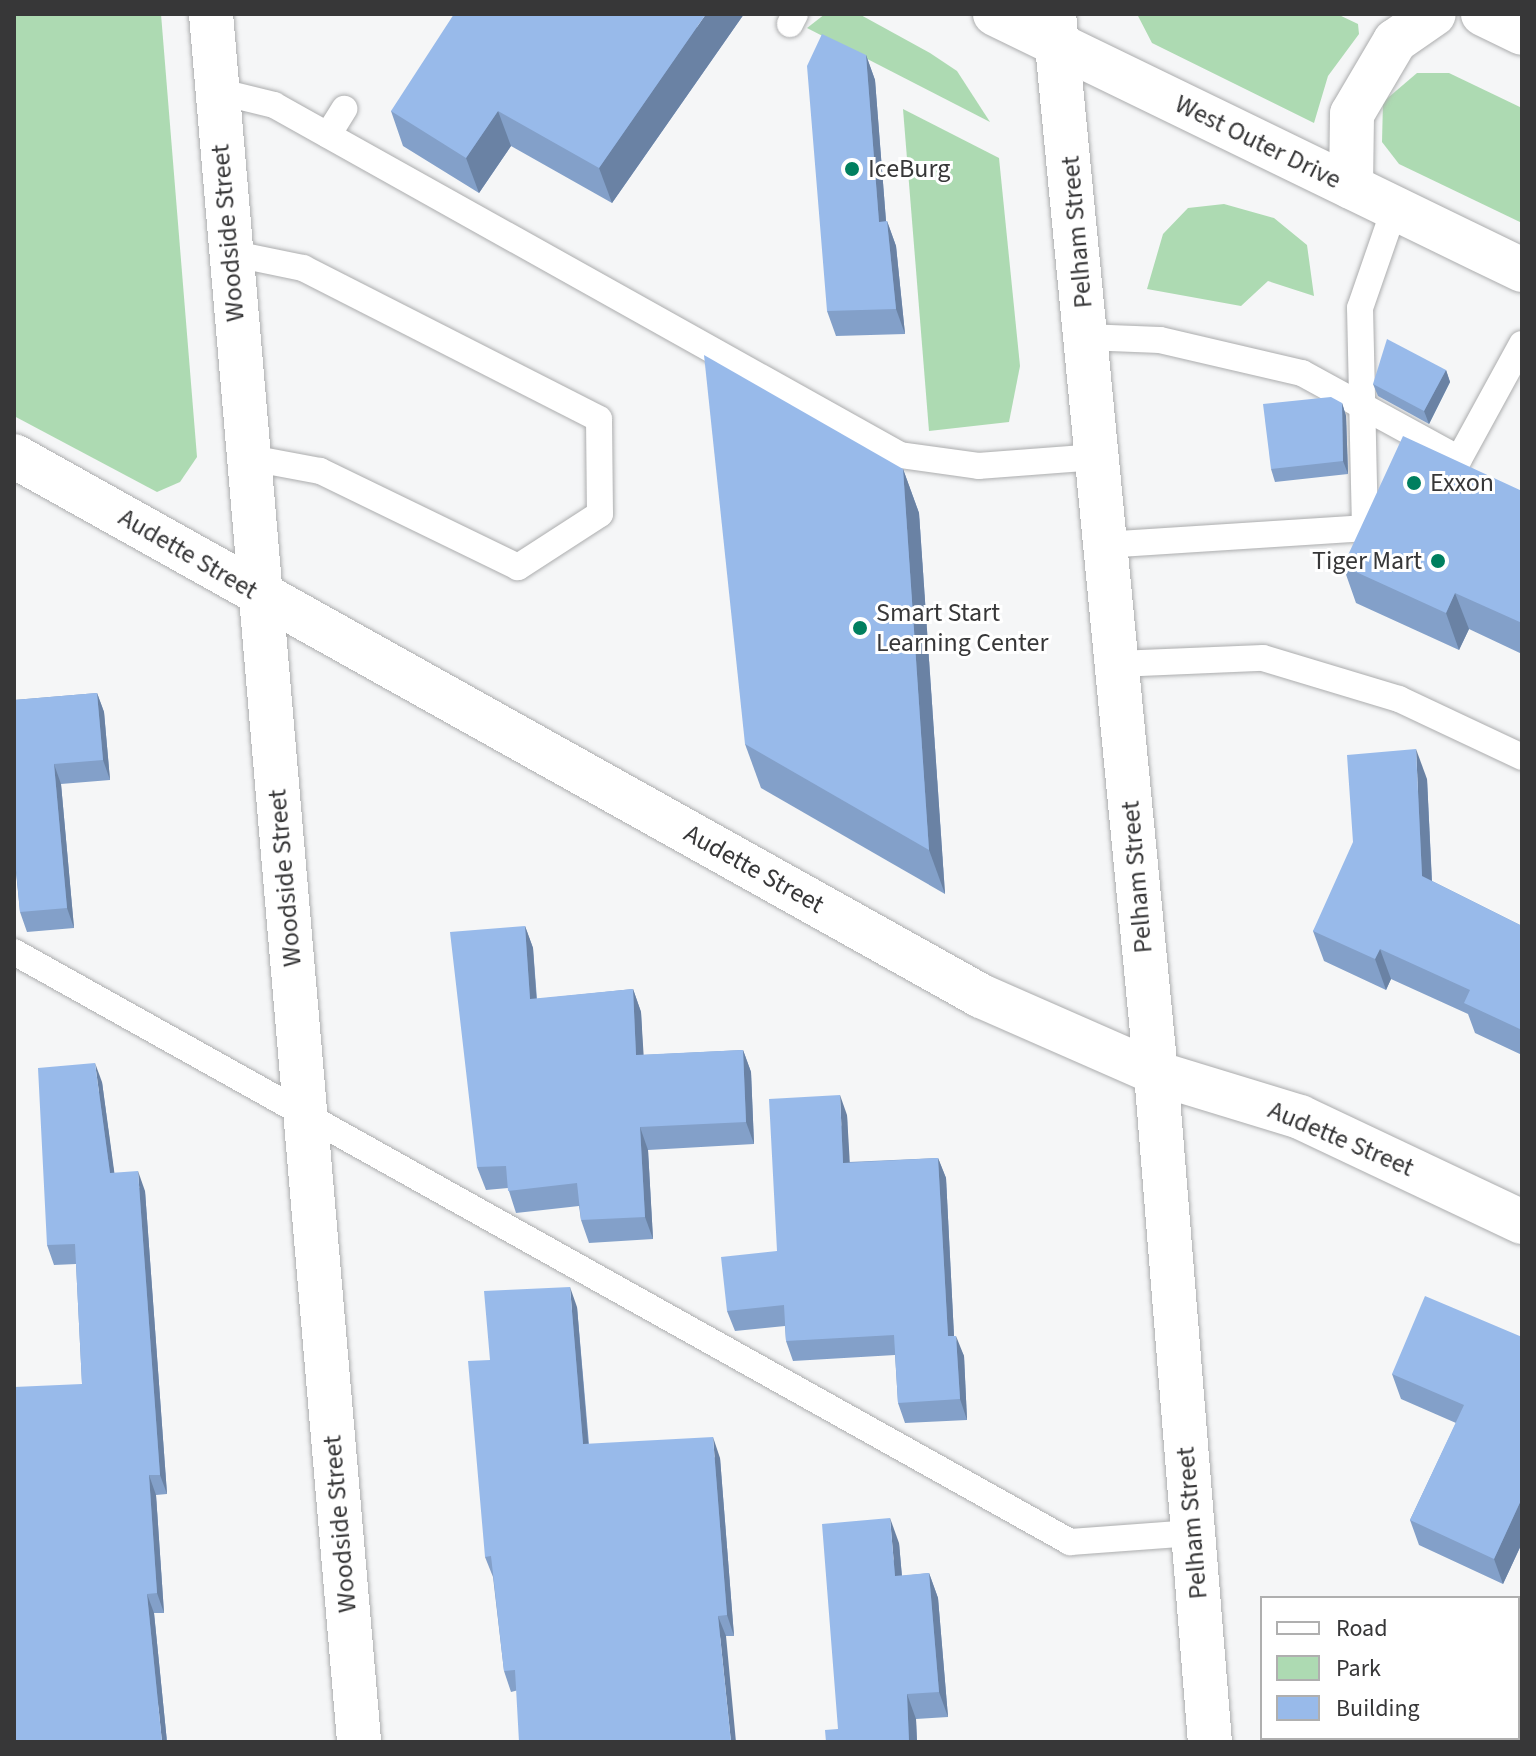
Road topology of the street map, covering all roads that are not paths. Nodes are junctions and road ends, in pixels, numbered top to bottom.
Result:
1 (211, 14) edge
2 (995, 14) edge
3 (1434, 14) edge
4 (1483, 14) edge
5 (1055, 30) edge
6 (1522, 33) edge
7 (217, 91) junction
8 (344, 109) dead end
9 (328, 135) junction
10 (1351, 187) junction
11 (1395, 207) junction
12 (230, 253) junction
13 (1522, 270) edge
14 (1085, 337) junction
15 (1522, 344) edge
16 (1366, 409) junction
17 (14, 456) edge
18 (245, 457) junction
19 (1097, 457) junction
20 (1105, 545) junction
21 (257, 594) junction
22 (1117, 664) junction
23 (1522, 757) edge
24 (14, 952) edge
25 (1156, 1073) junction
26 (305, 1114) junction
27 (1522, 1222) edge
28 (1193, 1533) junction
29 (359, 1742) edge
30 (1210, 1742) edge

1 - 7 street, Woodside Street
2 - 5 street, West Outer Drive
3 - 10 street
4 - 6 street
5 - 10 street, West Outer Drive
5 - 14 street, Pelham Street
7 - 9 lane
7 - 12 street, Woodside Street
8 - 9 lane
9 - 19 lane
10 - 11 street, West Outer Drive
11 - 13 street, West Outer Drive
11 - 16 lane
12 - 18 street, Woodside Street
12 - 18 lane
14 - 16 lane
14 - 19 street, Pelham Street
15 - 16 lane
16 - 20 lane
17 - 21 street, Audette Street
18 - 21 street, Woodside Street
19 - 20 street, Pelham Street
20 - 22 street, Pelham Street
21 - 25 street, Audette Street
21 - 26 street, Woodside Street
22 - 23 lane
22 - 25 street, Pelham Street
24 - 26 lane
25 - 27 street, Audette Street
25 - 28 street, Pelham Street
26 - 28 lane
26 - 29 street, Woodside Street
28 - 30 street, Pelham Street

